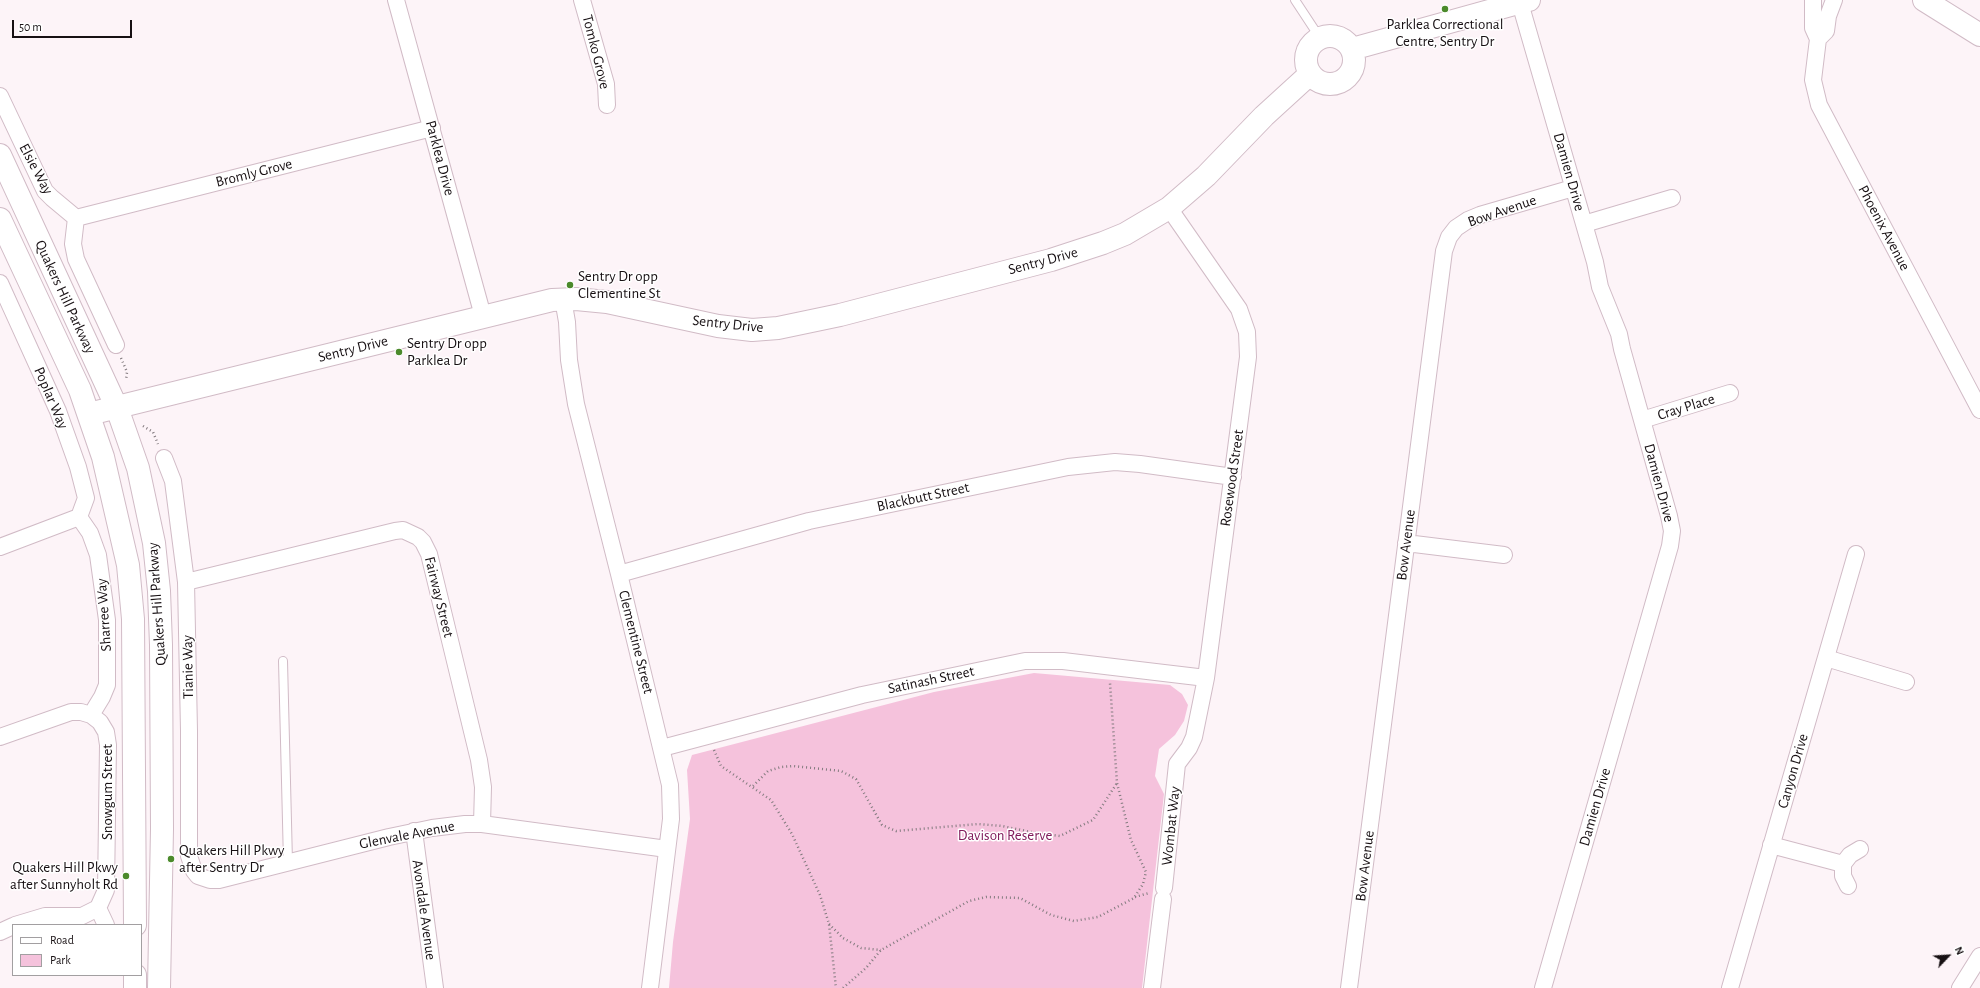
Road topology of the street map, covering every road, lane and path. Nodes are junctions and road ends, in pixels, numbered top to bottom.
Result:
1 (396, 0) edge
2 (582, 0) edge
3 (1295, 0) edge
4 (1813, 0) edge
5 (1834, 0) edge
6 (1924, 0) edge
7 (1524, 1) edge
8 (1980, 35) edge
9 (1320, 38) junction
10 (1818, 39) junction
11 (1352, 50) junction
12 (1310, 74) junction
13 (0, 96) edge
14 (607, 105) dead end
15 (432, 128) junction
16 (0, 155) edge
17 (1573, 188) junction
18 (1672, 198) dead end
19 (1169, 208) junction
20 (76, 218) junction
21 (0, 219) edge
22 (1584, 224) junction
23 (0, 283) edge
24 (563, 298) junction
25 (483, 316) junction
26 (116, 345) dead end
27 (1730, 393) dead end
28 (117, 408) junction
29 (1980, 410) edge
30 (89, 414) junction
31 (1642, 420) junction
32 (164, 458) dead end
33 (1233, 477) junction
34 (78, 517) junction
35 (1406, 544) junction
36 (0, 547) edge
37 (1856, 554) dead end
38 (1504, 555) dead end
39 (619, 574) junction
40 (186, 582) junction
41 (1826, 658) junction
42 (283, 661) dead end
43 (1108, 666) junction
44 (1206, 678) junction
45 (1906, 682) dead end
46 (91, 715) junction
47 (0, 736) edge
48 (708, 736) junction
49 (662, 748) junction
50 (1177, 764) joint
51 (1117, 783) junction
52 (753, 786) junction
53 (482, 824) junction
54 (414, 831) junction
55 (1771, 845) junction
56 (1860, 849) dead end
57 (667, 850) junction
58 (288, 862) junction
59 (1843, 864) junction
60 (198, 876) joint
61 (1143, 884) junction
62 (1848, 886) dead end
63 (1159, 893) junction
64 (98, 908) junction
65 (17, 924) edge
66 (106, 924) edge
67 (135, 924) edge
68 (829, 924) junction
69 (12, 926) edge
70 (0, 932) edge
71 (881, 950) junction
72 (1980, 956) edge
73 (135, 976) edge
74 (135, 988) edge
75 (159, 988) edge
76 (435, 988) edge
77 (650, 988) edge
78 (836, 988) edge
79 (843, 988) edge
80 (1152, 988) edge
81 (1349, 988) edge
82 (1543, 988) edge
83 (1730, 988) edge
84 (1960, 988) edge

1 - 15 street, Parklea Drive
2 - 14 street, Tomko Grove
3 - 9 lane
4 - 10 street, Phoenix Avenue
5 - 10 street, Phoenix Avenue
6 - 8 street
7 - 11 street
7 - 17 street, Damien Drive
9 - 11 street
9 - 12 street
10 - 29 street, Phoenix Avenue
11 - 12 street
12 - 19 street, Sentry Drive
13 - 20 street, Elsie Way
15 - 20 street, Bromly Grove
15 - 25 street, Parklea Drive
16 - 28 street, Quakers Hill Parkway
17 - 22 street, Damien Drive
17 - 35 street, Bow Avenue
18 - 22 street
19 - 24 street, Sentry Drive
19 - 33 street, Rosewood Street
20 - 26 street
21 - 30 street, Quakers Hill Parkway
22 - 31 street, Damien Drive
23 - 34 street, Poplar Way
24 - 25 street, Sentry Drive
24 - 39 street, Clementine Street
25 - 28 street, Sentry Drive
27 - 31 street, Cray Place
28 - 30 street, Sentry Drive
28 - 75 street, Quakers Hill Parkway
30 - 67 street, Quakers Hill Parkway
31 - 82 street, Damien Drive
32 - 40 street, Tianie Way
33 - 39 street, Blackbutt Street
33 - 44 street, Rosewood Street
34 - 36 street
34 - 46 street, Sharree Way
35 - 38 street
35 - 81 street, Bow Avenue
37 - 41 street, Canyon Drive
39 - 49 street, Clementine Street
40 - 53 street, Fairway Street
40 - 60 street, Tianie Way
41 - 45 street
41 - 55 street, Canyon Drive
42 - 58 lane
43 - 44 street, Satinash Street
43 - 48 street, Satinash Street
43 - 51 path
44 - 50 street, Rosewood Street
46 - 47 street
46 - 64 street, Snowgum Street
48 - 49 street, Satinash Street
48 - 52 path
49 - 57 street, Clementine Street
50 - 63 street, Wombat Way
51 - 52 path
51 - 61 path
52 - 68 path
53 - 54 street, Glenvale Avenue
53 - 57 street, Glenvale Avenue
54 - 58 street, Glenvale Avenue
54 - 76 street, Avondale Avenue
55 - 59 street
55 - 83 street, Canyon Drive
56 - 59 street
57 - 77 street, Clementine Street
58 - 60 street, Glenvale Avenue
59 - 62 street
61 - 63 path
61 - 71 path
63 - 80 street, Wombat Way
64 - 65 street
64 - 66 street
68 - 71 path
68 - 78 path
69 - 70 street
71 - 79 path
72 - 84 street
73 - 74 street

